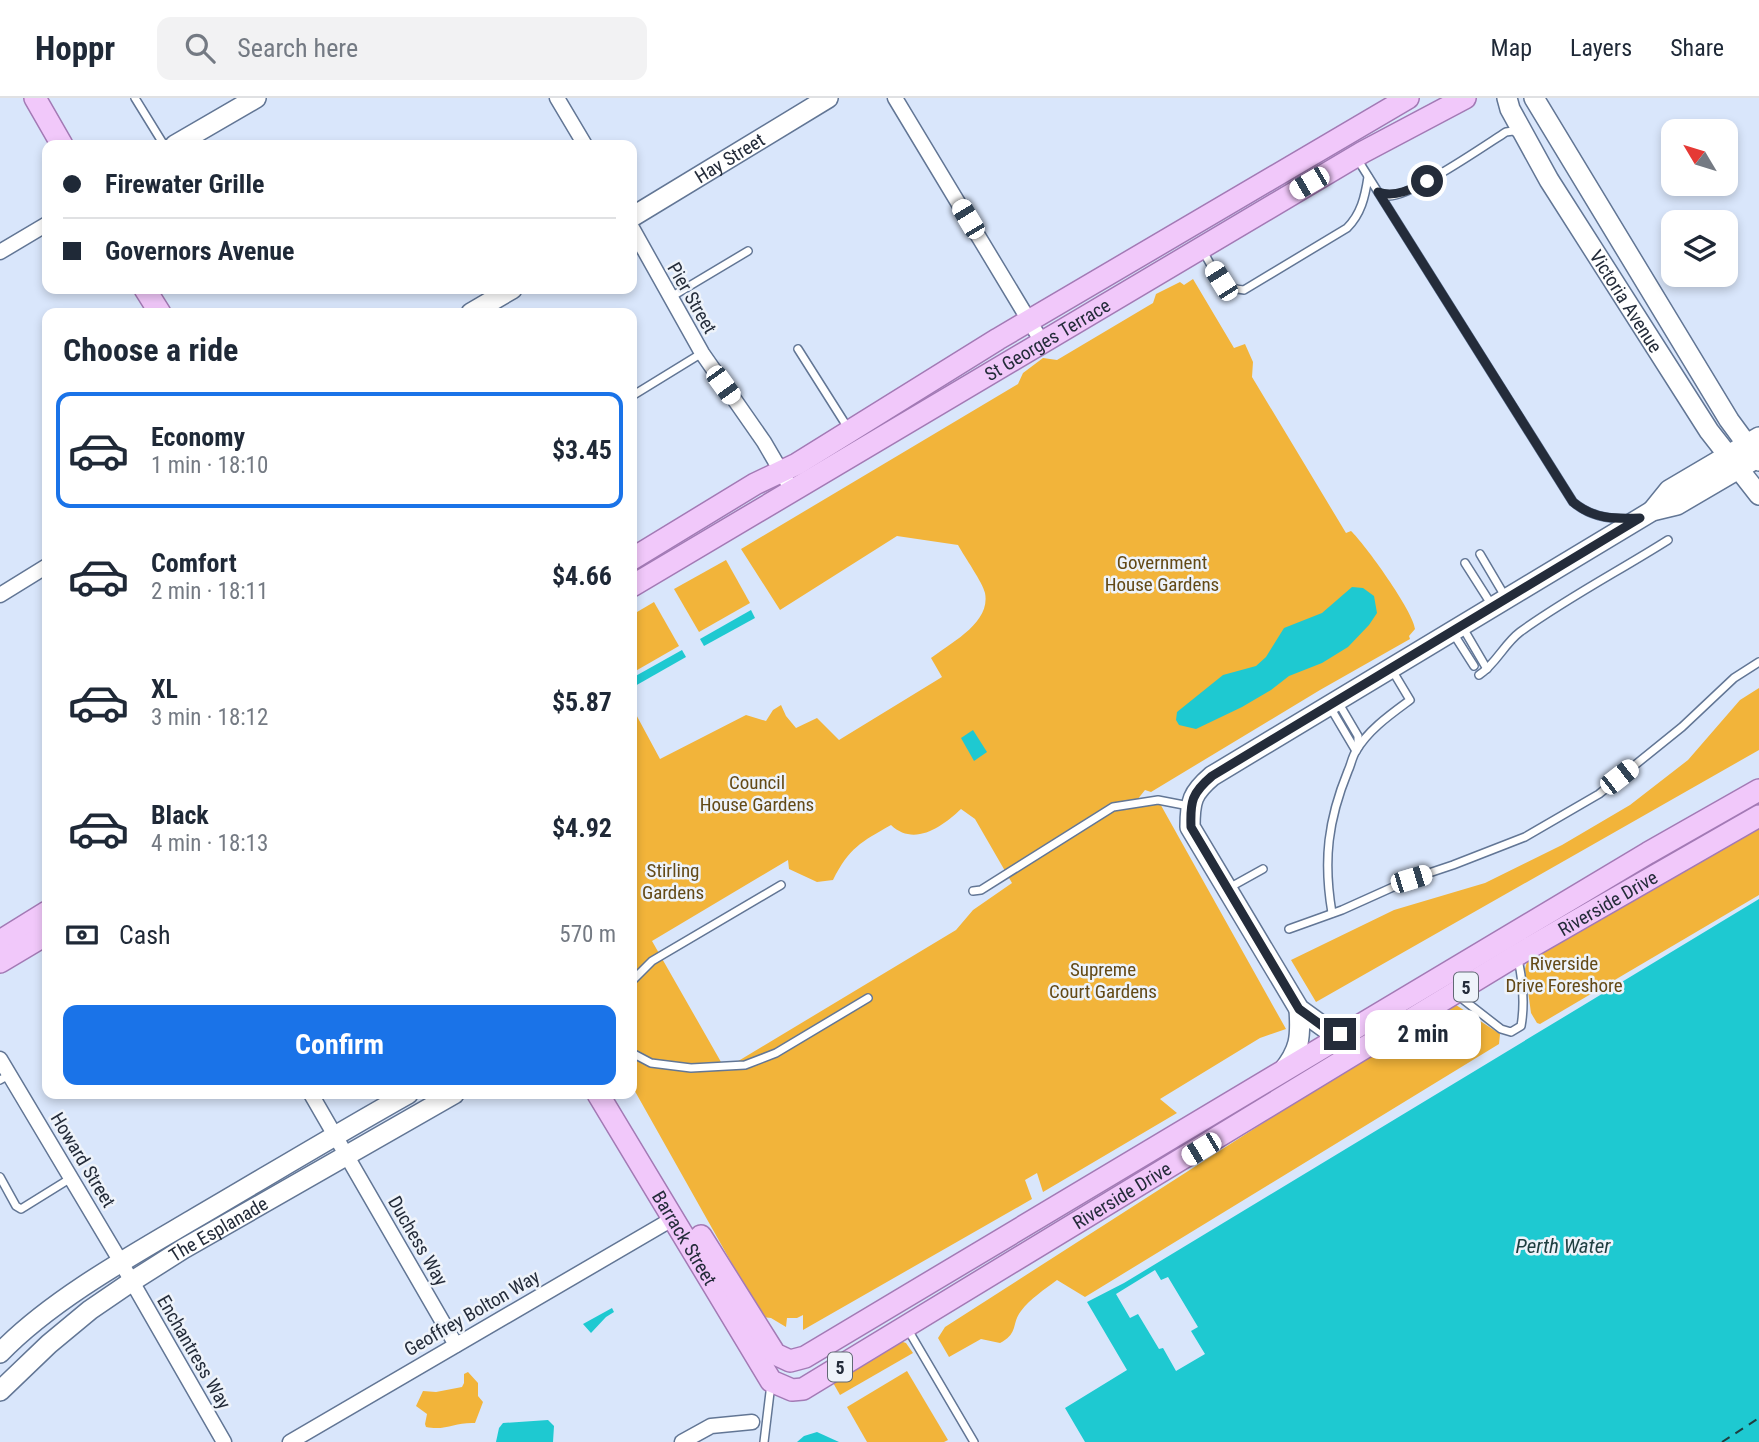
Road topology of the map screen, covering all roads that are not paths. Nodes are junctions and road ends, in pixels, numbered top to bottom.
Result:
1 (35, 98) edge
2 (135, 98) edge
3 (256, 98) edge
4 (557, 98) edge
5 (828, 98) edge
6 (895, 98) edge
7 (1408, 98) edge
8 (1465, 98) edge
9 (1507, 98) edge
10 (1534, 98) edge
11 (59, 140) edge
12 (161, 140) edge
13 (184, 140) edge
14 (582, 140) edge
15 (1528, 142) junction
16 (1356, 156) junction
17 (1368, 177) junction
18 (1378, 192) junction
19 (637, 214) edge
20 (42, 226) edge
21 (637, 237) edge
22 (1200, 247) junction
23 (748, 251) dead end
24 (0, 252) edge
25 (503, 294) edge
26 (670, 297) junction
27 (480, 308) edge
28 (1029, 321) junction
29 (1042, 342) junction
30 (799, 349) dead end
31 (702, 353) junction
32 (637, 393) edge
33 (850, 431) junction
34 (1756, 451) edge
35 (1733, 462) junction
36 (781, 472) junction
37 (792, 490) junction
38 (1759, 495) edge
39 (1646, 514) junction
40 (1668, 540) dead end
41 (1479, 554) dead end
42 (637, 556) edge
43 (1465, 563) dead end
44 (42, 569) edge
45 (637, 583) edge
46 (0, 595) edge
47 (1500, 604) junction
48 (1457, 629) junction
49 (1759, 662) edge
50 (1474, 666) dead end
51 (1391, 670) junction
52 (1487, 670) junction
53 (1479, 675) dead end
54 (1334, 704) junction
55 (1357, 750) junction
56 (1759, 790) edge
57 (1190, 806) junction
58 (1759, 816) edge
59 (1263, 869) dead end
60 (780, 885) dead end
61 (1227, 889) junction
62 (974, 891) dead end
63 (1332, 913) junction
64 (42, 915) edge
65 (1289, 929) dead end
66 (42, 937) edge
67 (0, 941) edge
68 (1517, 955) junction
69 (0, 962) edge
70 (637, 976) edge
71 (1456, 993) junction
72 (868, 998) dead end
73 (1299, 1009) junction
74 (1349, 1032) junction
75 (637, 1056) edge
76 (0, 1059) edge
77 (1282, 1072) junction
78 (5, 1078) edge
79 (314, 1099) edge
80 (399, 1099) edge
81 (445, 1099) edge
82 (601, 1099) edge
83 (617, 1099) edge
84 (335, 1135) junction
85 (347, 1156) junction
86 (0, 1177) edge
87 (72, 1178) junction
88 (674, 1218) junction
89 (120, 1262) junction
90 (131, 1282) junction
91 (872, 1318) junction
92 (906, 1327) junction
93 (456, 1345) junction
94 (772, 1350) joint
95 (0, 1353) edge
96 (771, 1381) junction
97 (0, 1391) edge
98 (752, 1422) dead end
99 (224, 1442) edge
100 (290, 1442) edge
101 (682, 1442) edge
102 (764, 1442) edge
103 (974, 1442) edge

1 - 11 main road
2 - 12 lane
3 - 13 main road
4 - 14 street
5 - 19 main road, Hay Street
6 - 28 street
7 - 28 main road, St Georges Terrace
8 - 16 main road, St Georges Terrace
9 - 15 main road, Victoria Avenue
10 - 34 main road, Victoria Avenue
15 - 18 lane
15 - 35 main road, Victoria Avenue
16 - 17 lane
16 - 22 main road, St Georges Terrace
17 - 18 lane
17 - 22 lane
18 - 39 lane
20 - 24 street
21 - 26 street, Pier Street
22 - 29 main road, St Georges Terrace
23 - 26 lane
25 - 27 main road
26 - 31 street, Pier Street
28 - 29 street
28 - 33 main road, St Georges Terrace
29 - 37 main road, St Georges Terrace
30 - 33 lane
31 - 32 lane
31 - 36 street, Pier Street
33 - 36 main road, St Georges Terrace
34 - 35 main road
35 - 38 main road, Victoria Avenue
35 - 39 main road
36 - 37 street, Pier Street
36 - 42 main road, St Georges Terrace
37 - 45 main road, St Georges Terrace
39 - 47 main road
40 - 52 lane
41 - 47 lane
43 - 47 lane
44 - 46 street
47 - 48 main road
48 - 50 lane
48 - 51 main road
48 - 52 lane
49 - 63 lane
51 - 54 main road
51 - 55 lane
52 - 53 lane
54 - 55 lane
54 - 57 main road
55 - 63 lane
56 - 74 main road, Riverside Drive / 5
57 - 61 main road
57 - 62 lane
58 - 68 main road, Riverside Drive / 5
59 - 61 lane
60 - 70 lane
61 - 73 main road
63 - 65 lane
64 - 67 main road
66 - 69 main road
68 - 71 main road, Riverside Drive / 5
68 - 71 lane
71 - 92 main road, Riverside Drive / 5
72 - 75 lane
73 - 74 main road
73 - 77 main road
74 - 77 main road, Riverside Drive / 5
76 - 78 street, Howard Street
77 - 91 main road, Riverside Drive / 5
78 - 87 street, Howard Street
79 - 84 street, Duchess Way
80 - 84 main road, The Esplanade
81 - 85 main road, The Esplanade
82 - 88 main road, Barrack Street
83 - 94 main road, Barrack Street / 5
84 - 85 street, Duchess Way
84 - 89 main road, The Esplanade
85 - 90 main road, The Esplanade
85 - 93 street, Duchess Way
86 - 87 lane
87 - 89 street, Howard Street
88 - 93 street, Geoffrey Bolton Way
88 - 96 main road, Barrack Street
89 - 90 street, Howard Street
89 - 95 main road, The Esplanade
90 - 97 main road, The Esplanade
90 - 99 street, Enchantress Way
91 - 92 main road
91 - 94 main road, Riverside Drive / 5
92 - 96 main road, Riverside Drive / 5
92 - 103 lane
93 - 100 street, Geoffrey Bolton Way
96 - 102 lane
98 - 101 street

